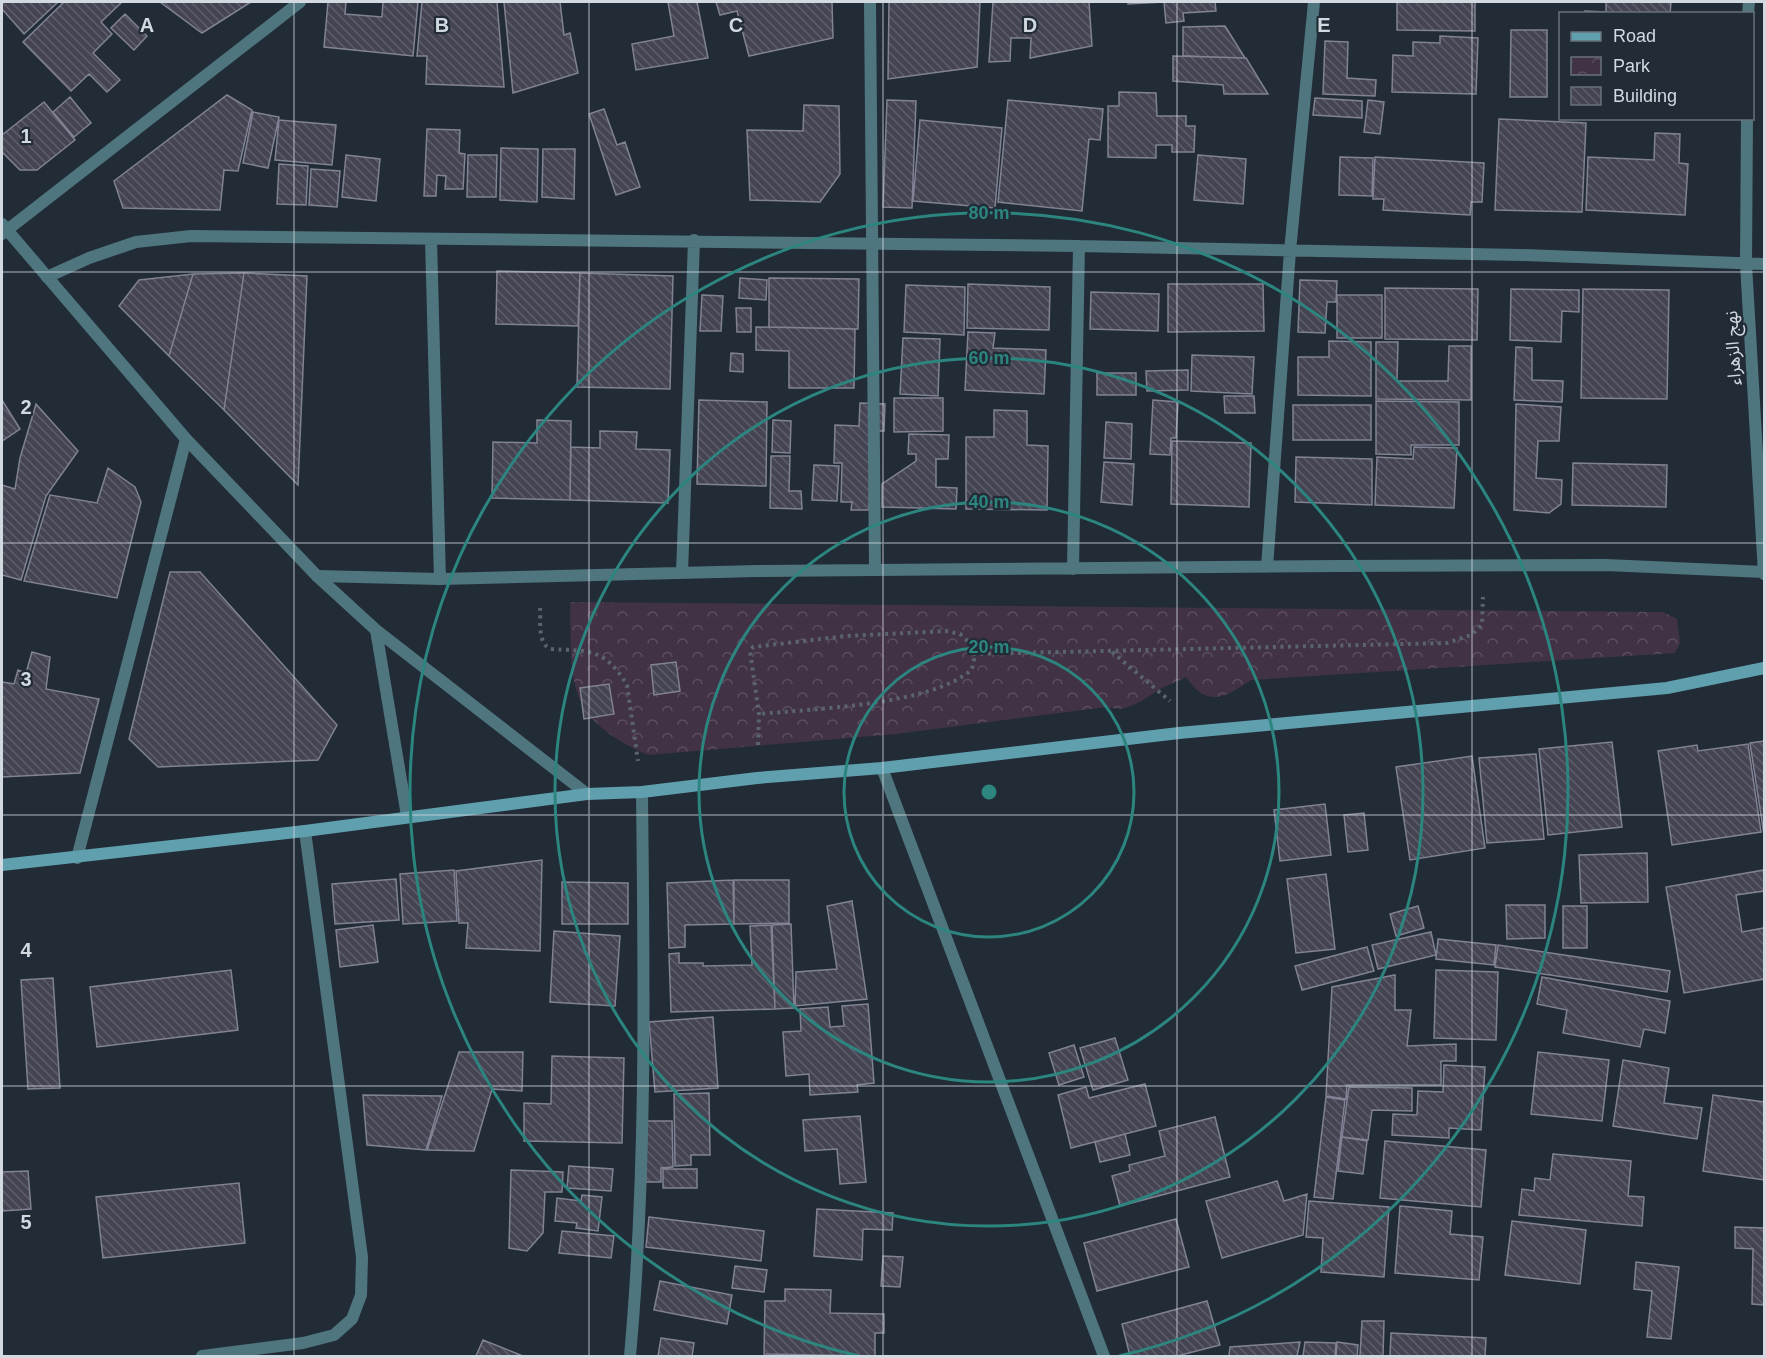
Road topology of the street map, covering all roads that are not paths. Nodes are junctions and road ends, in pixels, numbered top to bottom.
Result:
1 (300, 2) edge
2 (870, 2) edge
3 (1314, 2) edge
4 (1748, 120) edge
5 (4, 229) edge
6 (431, 239) junction
7 (694, 240) junction
8 (871, 243) junction
9 (1079, 246) junction
10 (1290, 251) junction
11 (1746, 264) junction
12 (1764, 264) edge
13 (47, 277) junction
14 (186, 439) junction
15 (1267, 567) junction
16 (1073, 569) junction
17 (875, 570) junction
18 (682, 573) junction
19 (1764, 573) edge
20 (316, 576) junction
21 (440, 579) junction
22 (376, 630) junction
23 (1764, 668) edge
24 (882, 768) junction
25 (642, 792) junction
26 (587, 794) junction
27 (407, 816) junction
28 (305, 831) junction
29 (77, 858) junction
30 (2, 865) edge
31 (202, 1356) edge
32 (630, 1356) edge
33 (1104, 1356) edge

1 - 5 street
2 - 8 street
3 - 10 street
4 - 11 street, نهج الزهراء
5 - 13 street
6 - 7 street
6 - 13 street
6 - 21 street
7 - 8 street
7 - 18 street
8 - 9 street
8 - 17 street
9 - 10 street
9 - 16 street
10 - 11 street
10 - 15 street
11 - 12 street
11 - 19 street, نهج الزهراء
13 - 14 street
14 - 20 street
14 - 29 street
15 - 16 street
15 - 19 street
16 - 17 street
17 - 18 street
18 - 21 street
20 - 21 street
20 - 22 street
22 - 26 street
22 - 27 street
23 - 24 main road
24 - 25 main road
24 - 33 street
25 - 26 main road
25 - 32 street
26 - 27 main road
27 - 28 main road
28 - 29 main road
28 - 31 street
29 - 30 main road

